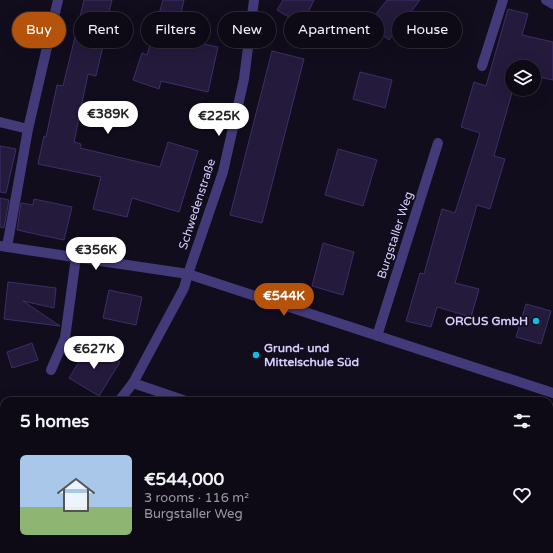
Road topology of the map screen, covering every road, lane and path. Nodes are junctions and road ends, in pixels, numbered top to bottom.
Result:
1 (58, 0) edge
2 (254, 0) edge
3 (503, 0) edge
4 (482, 66) dead end
5 (0, 122) edge
6 (28, 129) junction
7 (438, 143) dead end
8 (3, 246) edge
9 (76, 257) junction
10 (188, 274) junction
11 (377, 336) junction
12 (51, 370) dead end
13 (133, 383) junction
14 (553, 393) edge
15 (122, 397) edge
16 (174, 397) edge

1 - 6 street
2 - 10 street, Schwedenstraße
3 - 4 street
5 - 6 street
6 - 8 street
7 - 11 street, Burgstaller Weg
8 - 9 street
9 - 10 street
9 - 12 street
10 - 11 street
10 - 13 street, Schwedenstraße
11 - 14 street
13 - 15 street, Schwedenstraße
13 - 16 street

